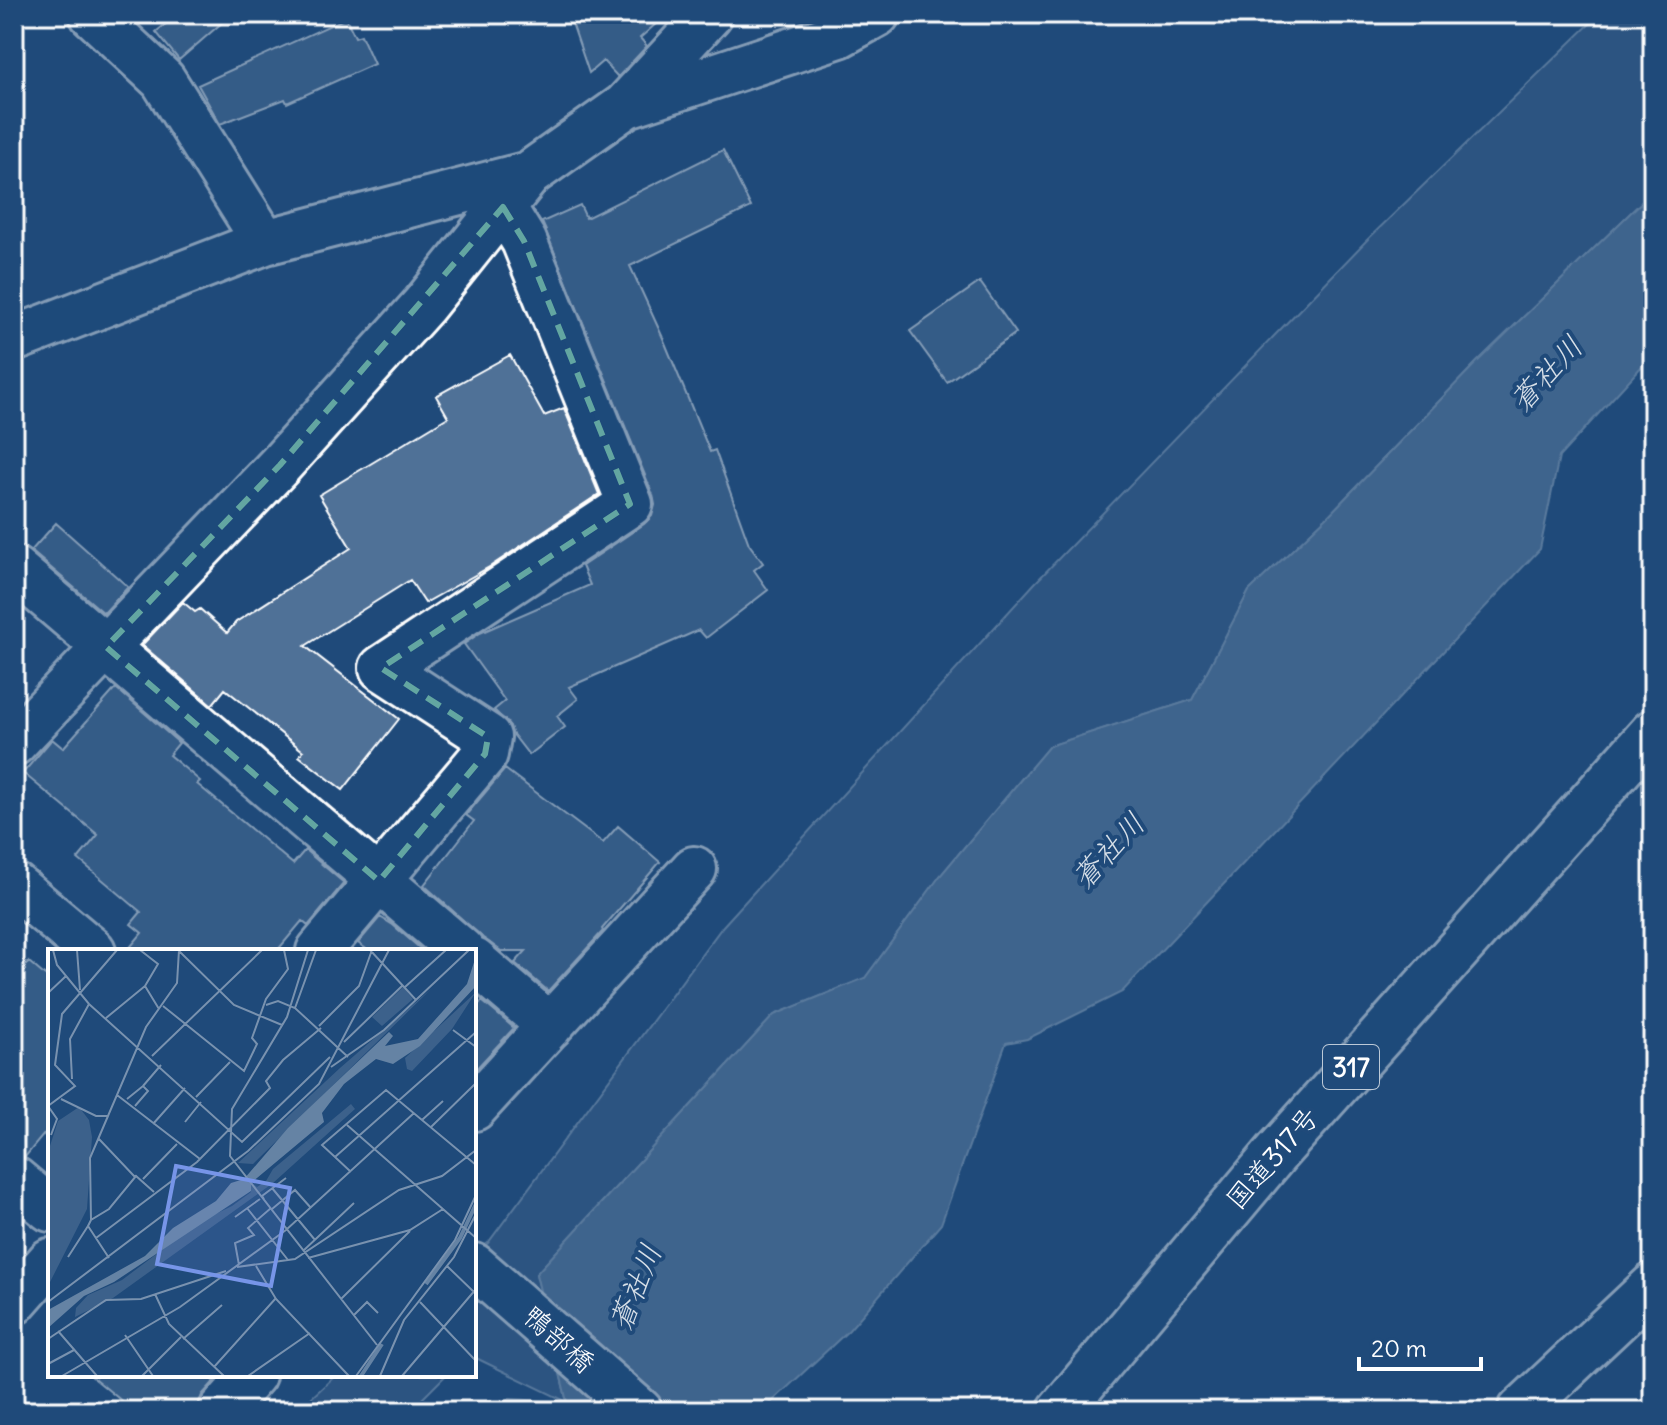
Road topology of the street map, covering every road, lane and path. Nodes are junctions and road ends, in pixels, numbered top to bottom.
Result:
1 (92, 14) edge
2 (710, 14) edge
3 (877, 14) edge
4 (625, 106) junction
5 (516, 191) junction
6 (265, 242) junction
7 (14, 339) edge
8 (14, 569) edge
9 (106, 647) junction
10 (1653, 732) edge
11 (14, 743) edge
12 (694, 869) dead end
13 (379, 881) junction
14 (14, 885) edge
15 (91, 949) edge
16 (321, 949) edge
17 (460, 949) edge
18 (476, 963) edge
19 (550, 1026) junction
20 (476, 1106) edge
21 (14, 1179) edge
22 (48, 1207) edge
23 (48, 1263) edge
24 (476, 1268) edge
25 (1653, 1286) edge
26 (14, 1302) edge
27 (249, 1377) edge
28 (221, 1411) edge
29 (640, 1411) edge
30 (1060, 1411) edge
31 (1520, 1411) edge

1 - 6 main road
2 - 4 main road
3 - 4 main road
4 - 5 main road
5 - 6 main road
5 - 9 main road
5 - 13 main road
6 - 7 main road
8 - 9 main road
9 - 11 main road
9 - 13 main road
10 - 30 main road, 国道317号 / 317
12 - 19 main road
13 - 16 main road
13 - 17 main road
14 - 15 main road
18 - 19 main road
19 - 20 main road
21 - 22 main road
23 - 26 main road
24 - 29 main road, 鴨部橋
25 - 31 main road
27 - 28 main road

